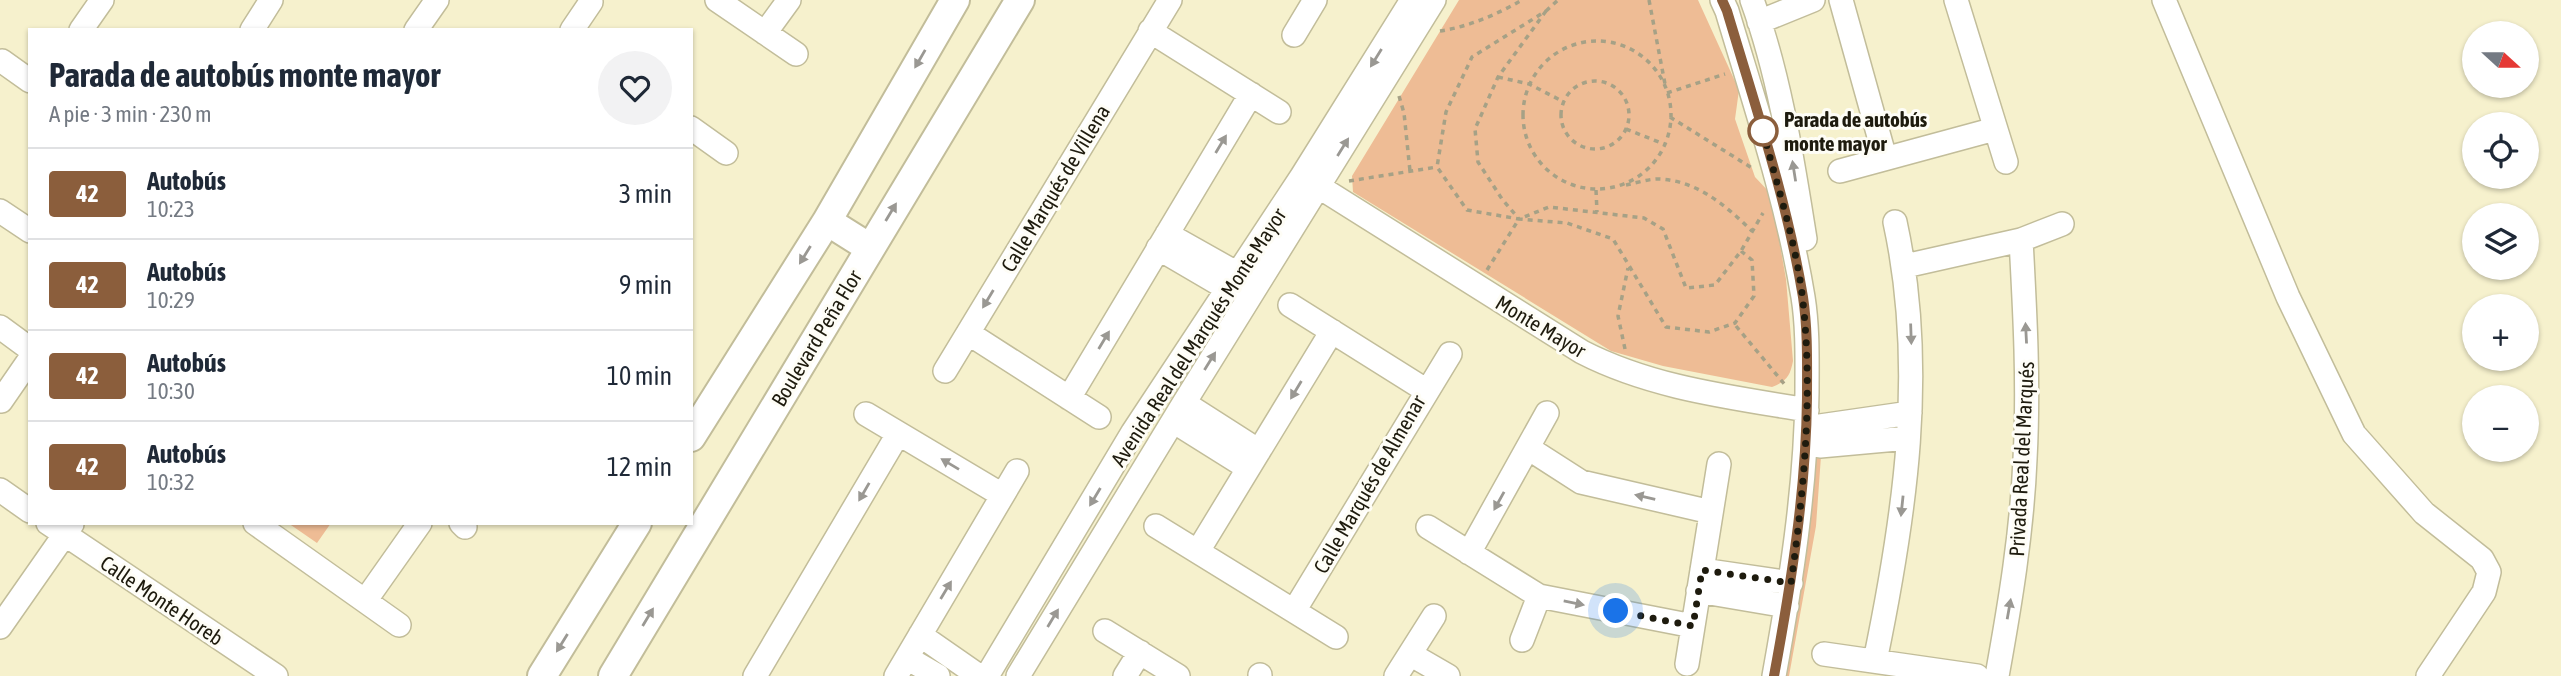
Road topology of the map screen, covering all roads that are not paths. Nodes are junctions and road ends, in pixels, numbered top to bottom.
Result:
1 (102, 0) edge
2 (271, 0) edge
3 (437, 0) edge
4 (717, 0) edge
5 (789, 0) edge
6 (955, 0) edge
7 (1020, 0) edge
8 (1170, 0) edge
9 (1315, 0) edge
10 (1412, 0) edge
11 (1434, 0) edge
12 (1722, 0) edge
13 (1813, 0) edge
14 (1840, 0) edge
15 (1956, 0) edge
16 (2164, 0) edge
17 (591, 2) dead end
18 (1756, 11) edge
19 (82, 28) edge
20 (253, 28) edge
21 (417, 28) edge
22 (573, 28) edge
23 (1150, 31) junction
24 (765, 33) junction
25 (1294, 35) dead end
26 (796, 54) dead end
27 (2, 61) edge
28 (28, 80) edge
29 (1251, 94) junction
30 (1279, 112) dead end
31 (1995, 128) junction
32 (694, 135) edge
33 (726, 153) dead end
34 (1885, 158) junction
35 (2006, 162) dead end
36 (1840, 171) dead end
37 (1310, 181) junction
38 (0, 211) edge
39 (827, 221) junction
40 (1895, 222) dead end
41 (2062, 224) dead end
42 (28, 230) edge
43 (2021, 240) junction
44 (1163, 241) junction
45 (870, 248) junction
46 (1905, 266) junction
47 (1233, 282) junction
48 (1290, 305) dead end
49 (0, 327) edge
50 (1332, 331) junction
51 (968, 333) junction
52 (28, 348) edge
53 (1450, 354) dead end
54 (28, 362) edge
55 (945, 370) dead end
56 (1427, 391) junction
57 (1069, 398) junction
58 (1, 401) edge
59 (1178, 412) junction
60 (1547, 413) dead end
61 (1910, 413) junction
62 (866, 414) dead end
63 (1100, 417) dead end
64 (1816, 428) junction
65 (898, 433) junction
66 (693, 434) edge
67 (1908, 438) junction
68 (1528, 448) junction
69 (1254, 459) junction
70 (1719, 464) dead end
71 (1017, 471) dead end
72 (0, 490) edge
73 (1002, 495) junction
74 (28, 510) edge
75 (1711, 512) junction
76 (258, 525) edge
77 (419, 525) edge
78 (636, 525) edge
79 (1156, 526) dead end
80 (62, 527) edge
81 (1428, 527) dead end
82 (1198, 551) junction
83 (1469, 553) junction
84 (1700, 581) junction
85 (1791, 583) junction
86 (1539, 596) junction
87 (365, 601) junction
88 (1787, 606) junction
89 (1294, 611) junction
90 (1433, 616) dead end
91 (399, 625) dead end
92 (1693, 626) junction
93 (0, 627) edge
94 (1105, 631) dead end
95 (920, 635) junction
96 (1336, 637) dead end
97 (1522, 640) dead end
98 (1140, 652) junction
99 (1410, 654) junction
100 (1824, 654) dead end
101 (1875, 661) junction
102 (1686, 664) dead end
103 (901, 667) edge
104 (276, 676) edge
105 (542, 676) edge
106 (613, 676) edge
107 (755, 676) edge
108 (938, 676) edge
109 (979, 676) edge
110 (988, 676) edge
111 (1018, 676) edge
112 (1125, 676) edge
113 (1178, 676) edge
114 (1396, 676) edge
115 (1448, 676) edge
116 (1774, 676) edge
117 (1787, 676) edge
118 (1977, 676) edge
119 (1997, 676) edge
120 (2428, 676) edge

1 - 19 street
2 - 20 street
3 - 21 street
4 - 24 street
5 - 24 street
6 -> 39 main road
45 -> 7 main road, Boulevard Peña Flor
8 - 23 street, Calle Marqués de Villena
9 - 25 street
10 -> 37 street, Avenida Real del Marqués Monte Mayor
37 -> 11 street, Avenida Real del Marqués Monte Mayor
12 - 64 street
13 - 18 street
14 - 34 street
15 - 31 street
16 - 120 street
17 - 22 street
64 -> 18 street
23 - 29 street
23 -> 51 street, Calle Marqués de Villena
24 - 26 street
27 - 28 street
29 - 30 street
44 -> 29 street
31 - 34 street
31 - 35 street
32 - 33 street
34 - 36 street
37 - 47 street, Avenida Real del Marqués Monte Mayor
59 -> 37 street, Avenida Real del Marqués Monte Mayor
37 - 64 street, Monte Mayor
38 - 42 street
39 - 45 main road
39 -> 66 main road
40 - 46 street
41 - 43 street
43 - 46 street
119 -> 43 street, Privada Real del Marqués
44 - 47 street
57 -> 44 street
106 -> 45 main road, Boulevard Peña Flor
46 -> 61 street
47 -> 110 street, Avenida Real del Marqués Monte Mayor
48 - 50 street, Calle Marqués de Almenar
49 - 52 street
50 - 56 street, Calle Marqués de Almenar
50 -> 69 street
51 - 55 street, Calle Marqués de Villena
51 - 57 street
53 - 56 street
54 - 58 street
56 - 89 street, Calle Marqués de Almenar
57 - 63 street
59 - 69 street
111 -> 59 street, Avenida Real del Marqués Monte Mayor
60 - 68 street
61 - 64 street
61 - 67 street
62 - 65 street
64 - 67 street
64 - 85 street
64 - 117 street
73 -> 65 street
65 -> 107 street
67 -> 101 street
75 -> 68 street
68 -> 83 street
69 - 82 street
70 - 75 street
71 - 73 street
72 - 74 street
95 -> 73 street
75 - 84 street
76 - 87 street
77 - 87 street
78 -> 105 main road
79 - 82 street
80 - 93 street
80 - 104 street, Calle Monte Horeb
81 - 83 street
82 - 89 street
83 - 86 street
84 - 85 street
84 - 88 street
84 - 92 street
85 - 88 street
86 -> 92 street
86 - 97 street
87 - 91 street
88 - 116 street
89 - 96 street
90 - 99 street
92 - 102 street
94 - 98 street
95 - 103 street
95 - 109 street
98 - 112 street
98 - 113 street
99 - 114 street
99 - 115 street
100 - 101 street
101 - 118 street
103 - 108 street

